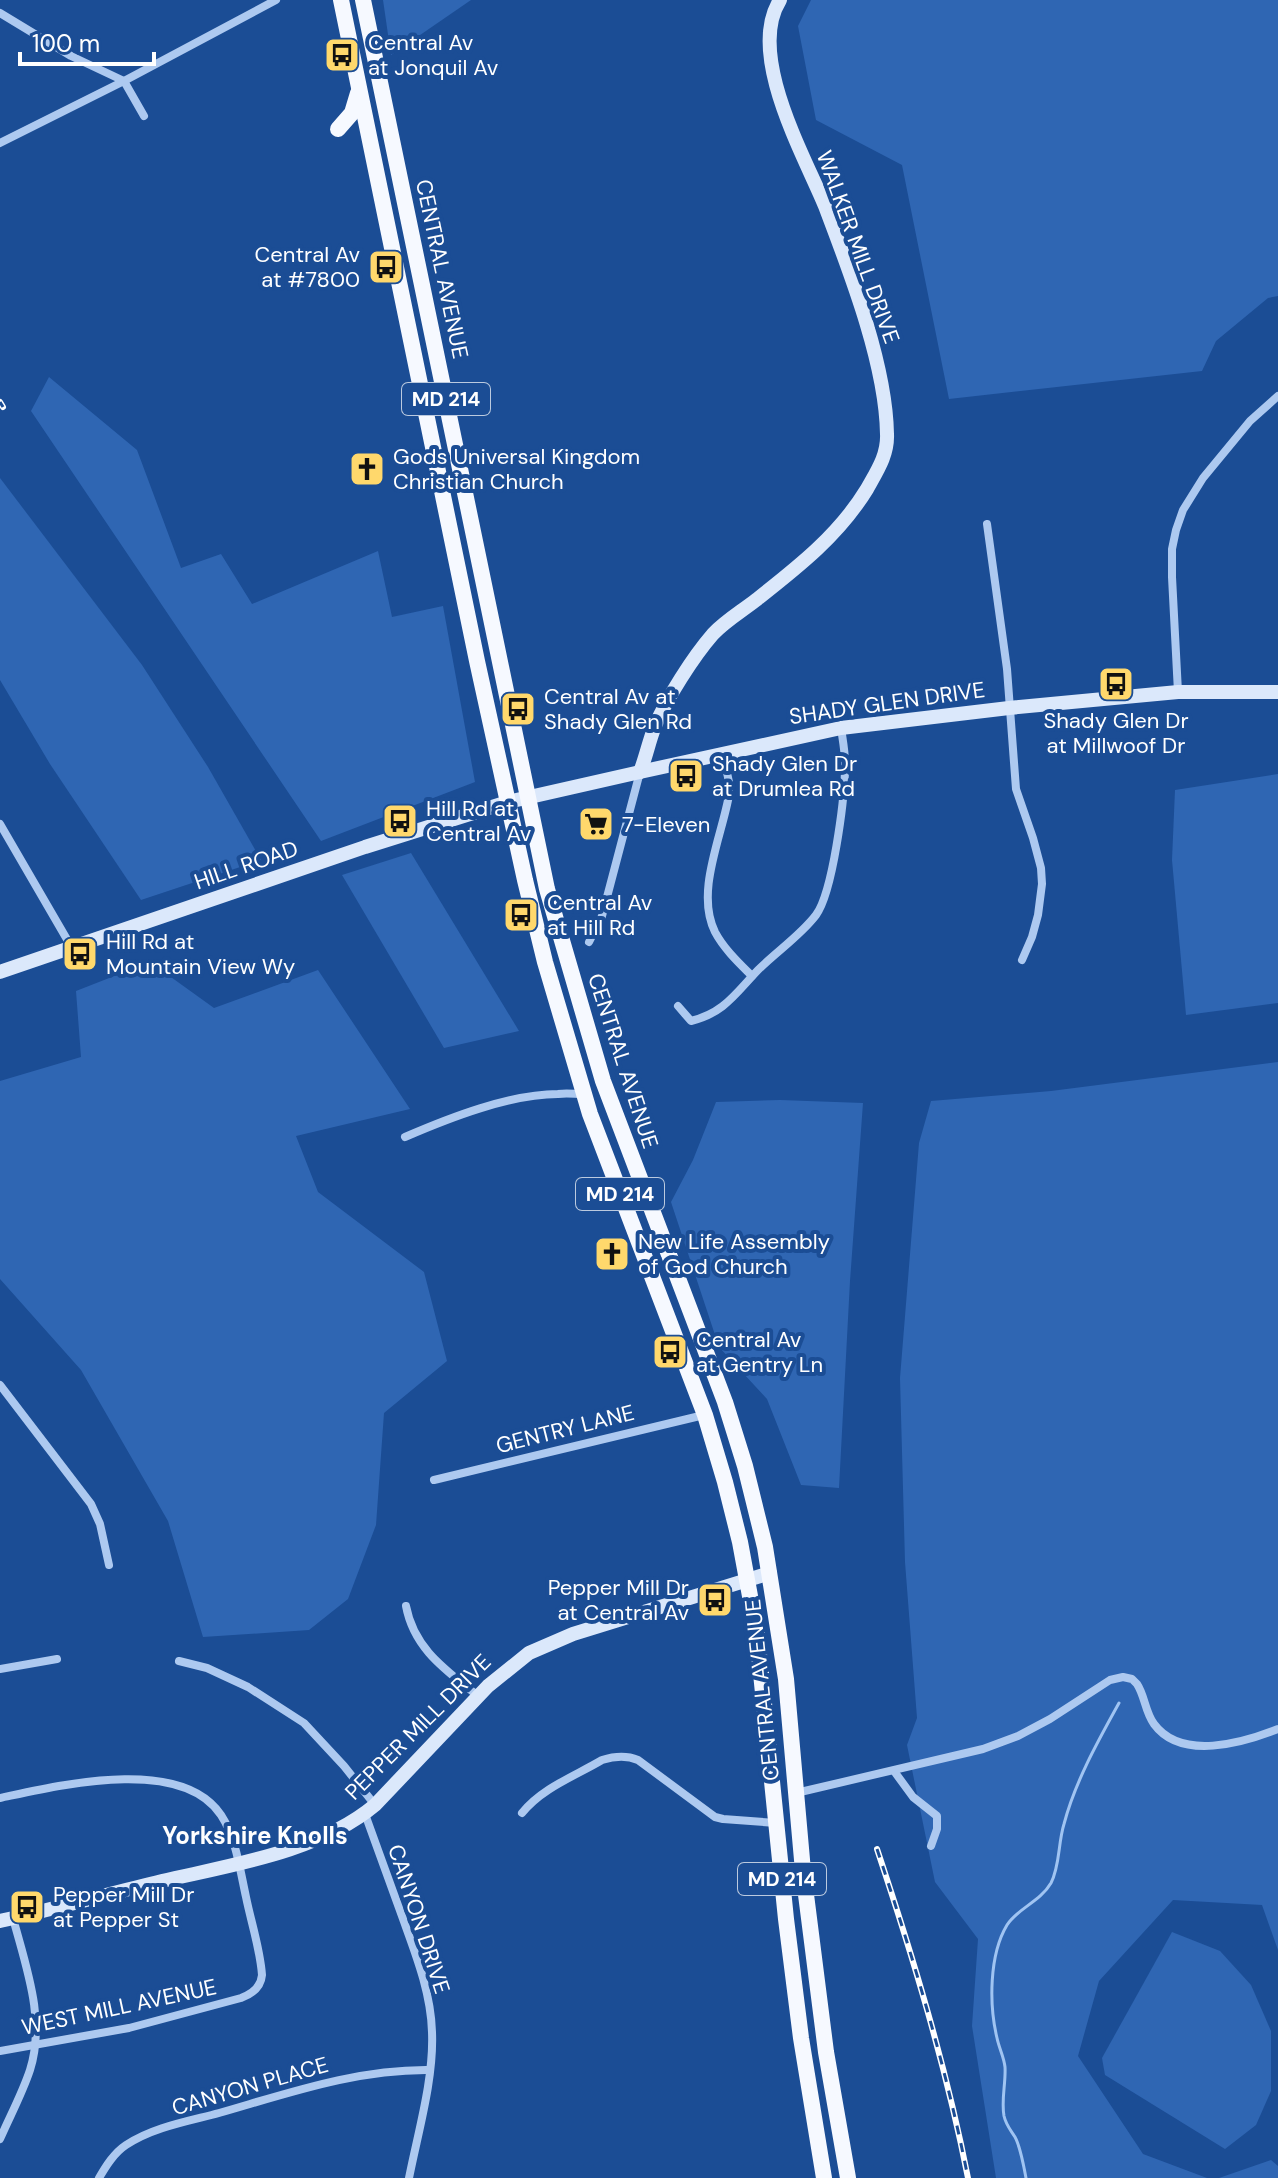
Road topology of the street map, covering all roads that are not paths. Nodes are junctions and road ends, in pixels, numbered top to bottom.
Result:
1 (276, 0) edge
2 (341, 0) edge
3 (363, 0) edge
4 (780, 0) edge
5 (0, 13) edge
6 (124, 81) junction
7 (359, 86) junction
8 (144, 116) dead end
9 (0, 143) edge
10 (373, 156) junction
11 (1278, 396) edge
12 (987, 524) dead end
13 (1178, 692) junction
14 (1278, 692) edge
15 (1009, 708) junction
16 (841, 728) junction
17 (723, 754) junction
18 (640, 772) junction
19 (529, 797) junction
20 (508, 802) junction
21 (1, 829) edge
22 (589, 942) dead end
23 (72, 948) junction
24 (1022, 960) dead end
25 (0, 972) edge
26 (752, 976) junction
27 (678, 1006) dead end
28 (583, 1094) junction
29 (405, 1137) dead end
30 (0, 1385) edge
31 (705, 1415) junction
32 (434, 1480) dead end
33 (109, 1565) dead end
34 (770, 1573) junction
35 (748, 1580) junction
36 (406, 1606) dead end
37 (57, 1659) dead end
38 (179, 1661) dead end
39 (0, 1669) edge
40 (478, 1696) junction
41 (1278, 1729) edge
42 (894, 1771) junction
43 (796, 1794) junction
44 (0, 1798) edge
45 (370, 1810) junction
46 (522, 1813) dead end
47 (776, 1823) junction
48 (931, 1846) dead end
49 (239, 1863) junction
50 (6, 1920) edge
51 (35, 2044) junction
52 (0, 2051) edge
53 (430, 2070) junction
54 (0, 2139) edge
55 (99, 2178) edge
56 (409, 2178) edge
57 (824, 2178) edge
58 (848, 2178) edge

1 - 6 street
2 - 7 main road, CENTRAL AVENUE / MD 214
3 - 19 main road, CENTRAL AVENUE / MD 214
4 - 18 street, WALKER MILL DRIVE
5 - 6 street
6 - 8 street
6 - 9 street
7 - 10 main road, CENTRAL AVENUE / MD 214
7 - 10 main road
10 - 20 main road, CENTRAL AVENUE / MD 214
11 - 13 street
12 - 15 street
13 - 14 street, SHADY GLEN DRIVE
13 - 15 street, SHADY GLEN DRIVE
15 - 16 street, SHADY GLEN DRIVE
15 - 24 street
16 - 17 street, SHADY GLEN DRIVE
16 - 26 street
17 - 18 street, SHADY GLEN DRIVE
17 - 26 street
18 - 19 street, SHADY GLEN DRIVE
18 - 22 street, WALKER MILL DRIVE
19 - 20 street, SHADY GLEN DRIVE
19 - 34 main road, CENTRAL AVENUE / MD 214
20 - 23 street, HILL ROAD
20 - 28 main road, CENTRAL AVENUE / MD 214
21 - 23 street
23 - 25 street, HILL ROAD
26 - 27 street
28 - 29 street
28 - 31 main road, CENTRAL AVENUE / MD 214
30 - 33 street
31 - 32 street, GENTRY LANE
31 - 35 main road, CENTRAL AVENUE / MD 214
34 - 35 street, PEPPER MILL DRIVE
34 - 43 main road, CENTRAL AVENUE / MD 214
35 - 40 street, PEPPER MILL DRIVE
35 - 47 main road, CENTRAL AVENUE / MD 214
36 - 40 street
37 - 39 street
38 - 45 street, CANYON DRIVE
40 - 45 street, PEPPER MILL DRIVE
41 - 42 street
42 - 43 street
42 - 48 street
43 - 58 main road, CENTRAL AVENUE / MD 214
44 - 49 street, WEST MILL AVENUE
45 - 49 street, PEPPER MILL DRIVE
45 - 53 street, CANYON DRIVE
46 - 47 street
47 - 57 main road, CENTRAL AVENUE / MD 214
49 - 50 street, PEPPER MILL DRIVE
49 - 51 street, WEST MILL AVENUE
50 - 51 street
51 - 52 street, WEST MILL AVENUE
51 - 54 street
53 - 55 street, CANYON PLACE
53 - 56 street, CANYON DRIVE

